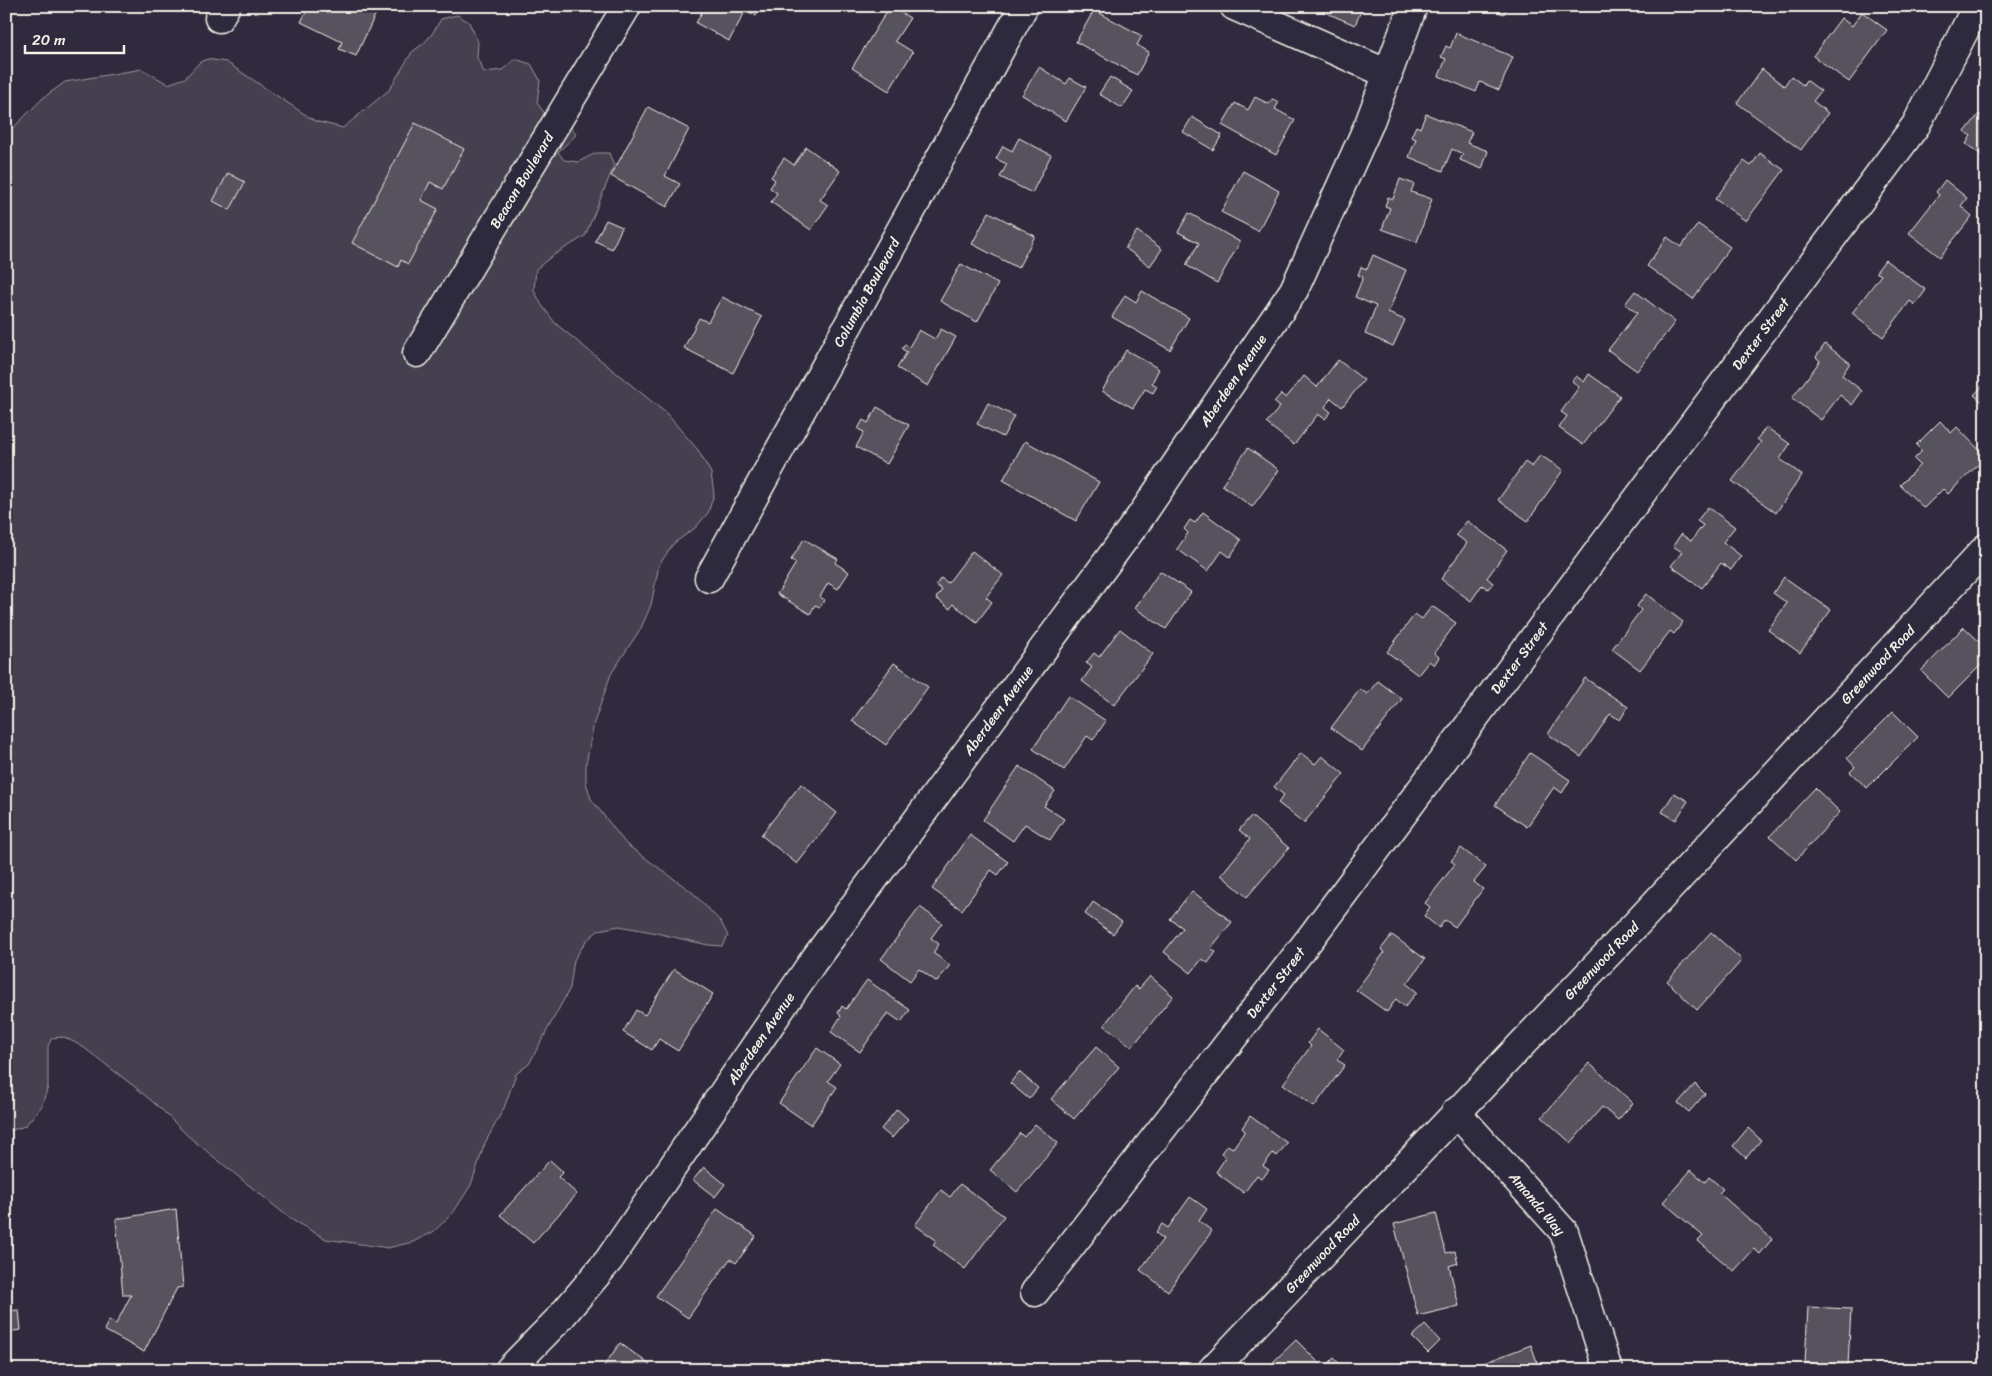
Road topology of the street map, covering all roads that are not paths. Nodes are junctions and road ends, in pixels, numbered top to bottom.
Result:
1 (627, 6) edge
2 (1024, 6) edge
3 (1234, 6) edge
4 (1413, 6) edge
5 (1977, 6) edge
6 (1388, 74) junction
7 (416, 353) dead end
8 (1986, 548) edge
9 (709, 578) dead end
10 (1456, 1112) junction
11 (1034, 1292) dead end
12 (510, 1369) edge
13 (1212, 1370) edge
14 (1608, 1370) edge

1 - 7 street, Beacon Boulevard
2 - 9 street, Columbia Boulevard
3 - 6 street
4 - 6 street, Aberdeen Avenue
5 - 11 street, Dexter Street
6 - 12 street, Aberdeen Avenue
8 - 10 street, Greenwood Road
10 - 13 street, Greenwood Road
10 - 14 street, Amanda Way

